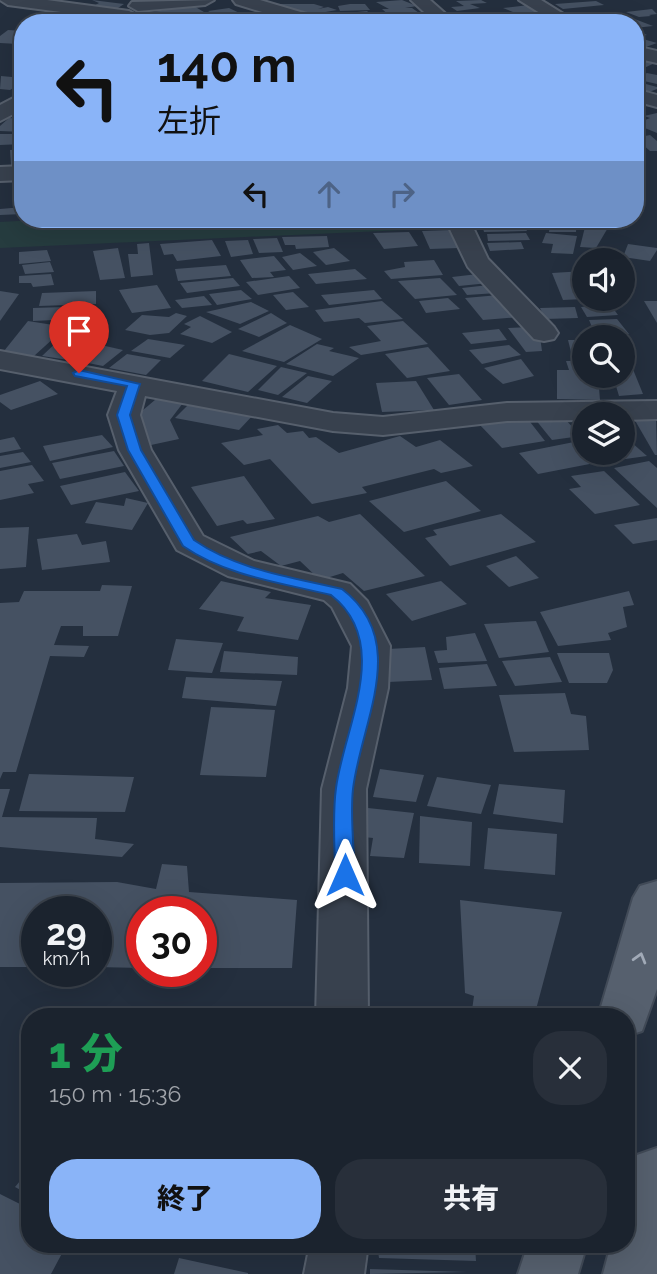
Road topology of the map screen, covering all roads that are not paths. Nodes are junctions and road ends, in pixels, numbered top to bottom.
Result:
1 (9, 0) edge
2 (205, 0) edge
3 (242, 0) edge
4 (420, 0) edge
5 (528, 0) edge
6 (0, 3) edge
7 (133, 11) edge
8 (288, 14) edge
9 (436, 14) edge
10 (553, 14) edge
11 (461, 228) edge
12 (544, 333) dead end
13 (0, 360) edge
14 (134, 384) junction
15 (657, 410) edge
16 (657, 898) edge
17 (342, 1008) edge
18 (626, 1008) edge
19 (657, 1172) edge
20 (338, 1253) edge
21 (555, 1253) edge
22 (334, 1274) edge
23 (548, 1274) edge
24 (633, 1274) edge

1 - 6 street
1 - 7 street
2 - 7 street
3 - 8 street
4 - 9 street
5 - 10 street
11 - 12 street
13 - 14 street
14 - 15 street
14 - 17 street
18 -> 16 main road
19 - 24 main road
20 - 22 street
21 - 23 main road

